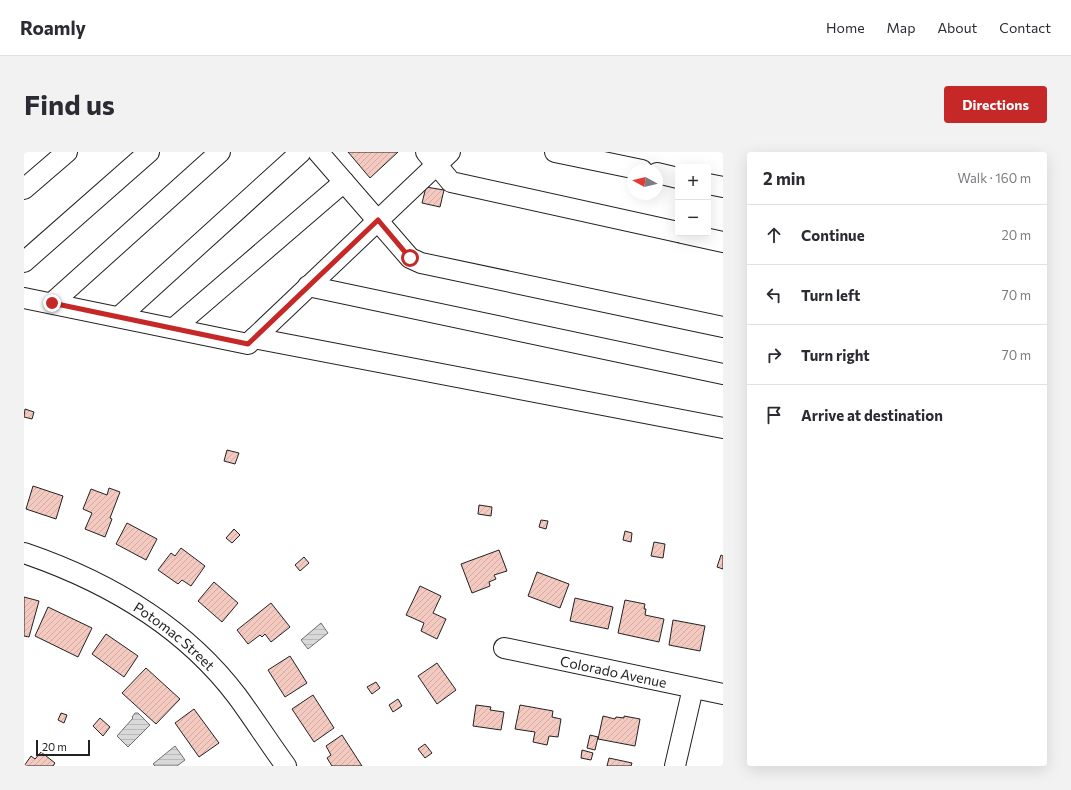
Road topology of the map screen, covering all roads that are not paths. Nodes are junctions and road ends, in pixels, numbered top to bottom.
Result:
1 (67, 152) edge
2 (148, 152) edge
3 (220, 152) edge
4 (301, 152) edge
5 (318, 152) edge
6 (555, 152) edge
7 (437, 156) edge
8 (627, 167) edge
9 (663, 174) edge
10 (675, 177) edge
11 (344, 182) junction
12 (711, 185) edge
13 (723, 187) edge
14 (24, 189) edge
15 (378, 220) junction
16 (675, 231) edge
17 (696, 236) edge
18 (723, 242) edge
19 (24, 262) edge
20 (308, 286) junction
21 (24, 298) edge
22 (52, 303) junction
23 (119, 317) junction
24 (723, 327) edge
25 (174, 328) junction
26 (254, 338) junction
27 (723, 374) edge
28 (723, 428) edge
29 (24, 553) edge
30 (504, 648) dead end
31 (693, 688) junction
32 (723, 694) edge
33 (286, 766) edge
34 (675, 766) edge

1 - 14 street
2 - 19 street
3 - 22 street
4 - 23 street
5 - 11 street
6 - 8 street
7 - 15 street
7 - 16 street
9 - 10 street
11 - 15 street
11 - 25 street
12 - 13 street
15 - 20 street
15 - 24 street
17 - 18 street
20 - 26 street
20 - 27 street
21 - 22 street
22 - 23 street
23 - 25 street
25 - 26 street
26 - 28 street
29 - 33 street, Potomac Street
30 - 31 street, Colorado Avenue
31 - 32 street, Colorado Avenue
31 - 34 street

